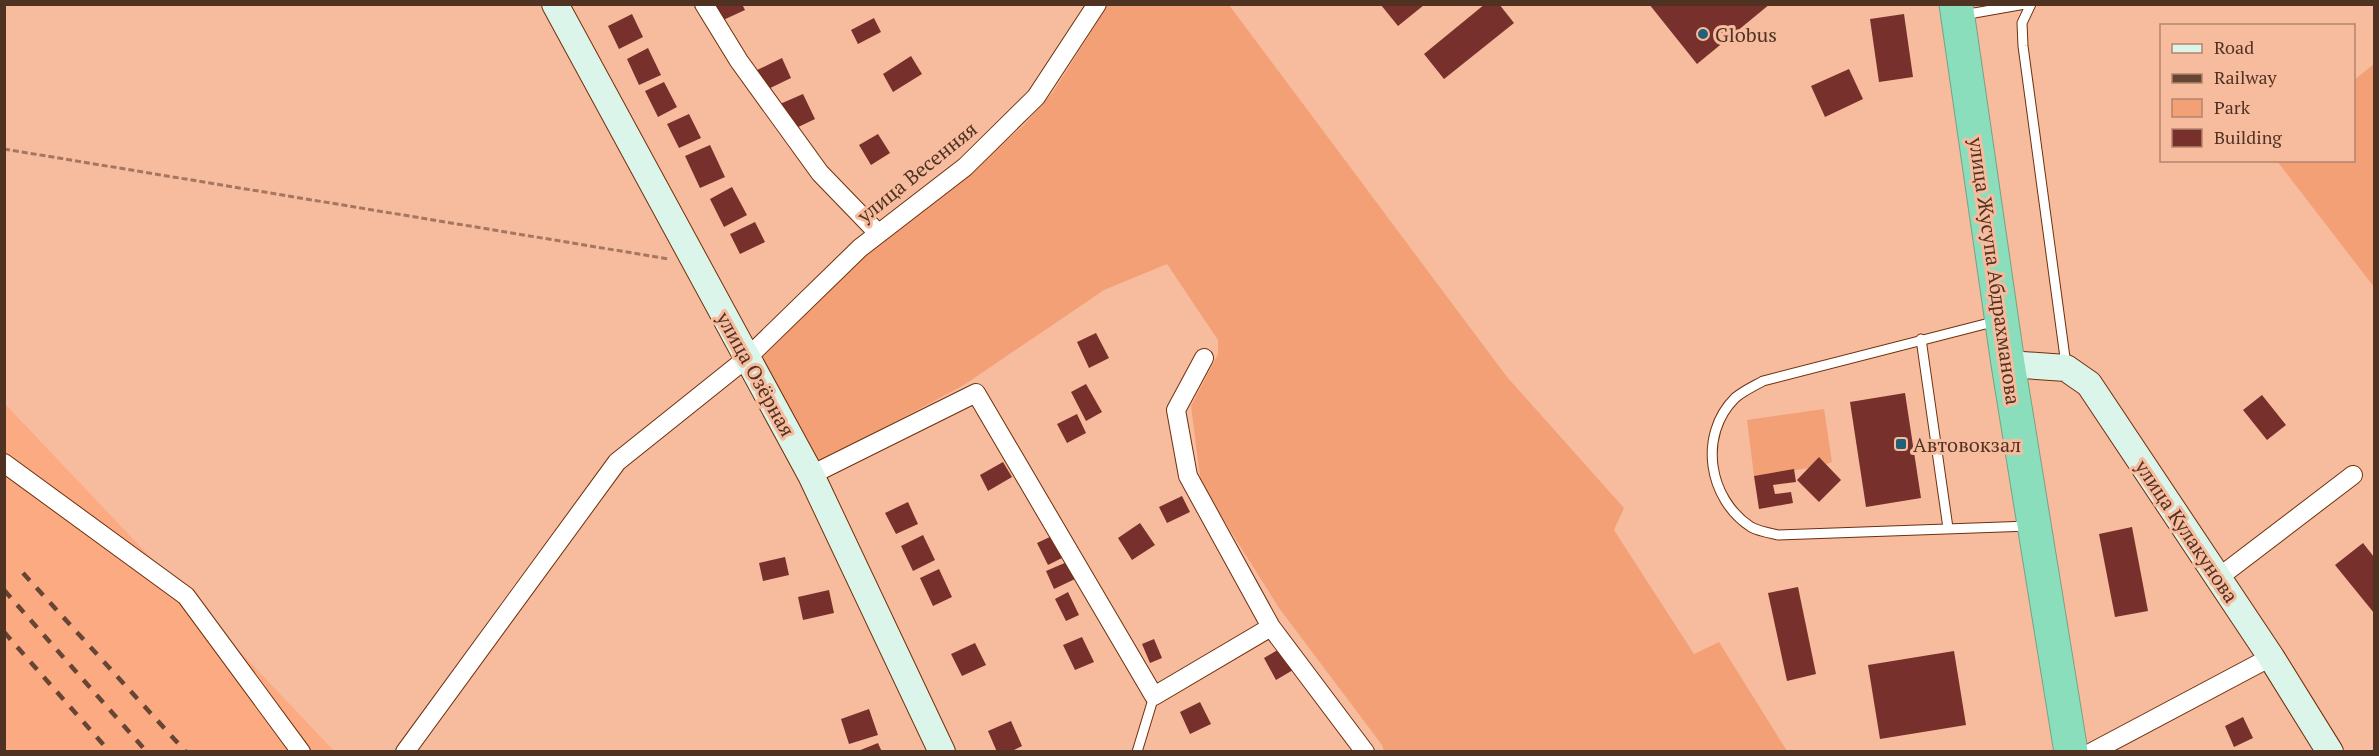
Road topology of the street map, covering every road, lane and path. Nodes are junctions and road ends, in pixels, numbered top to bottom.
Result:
1 (555, 4) edge
2 (704, 4) edge
3 (1097, 4) edge
4 (2025, 4) edge
5 (2031, 4) edge
6 (1956, 10) edge
7 (4, 149) edge
8 (878, 233) junction
9 (695, 263) junction
10 (2002, 319) junction
11 (1921, 339) junction
12 (747, 358) junction
13 (1204, 358) dead end
14 (2008, 364) junction
15 (2066, 368) junction
16 (4, 463) edge
17 (2353, 475) dead end
18 (811, 476) junction
19 (2034, 526) junction
20 (1948, 528) junction
21 (2218, 578) junction
22 (1271, 627) junction
23 (2271, 657) junction
24 (1154, 696) junction
25 (301, 752) edge
26 (405, 752) edge
27 (942, 752) edge
28 (1137, 752) edge
29 (1365, 752) edge
30 (2071, 752) edge
31 (2092, 752) edge
32 (2330, 752) edge

1 - 9 street, улица Озёрная
2 - 8 street
3 - 8 street, улица Весенняя
4 - 6 lane
5 - 15 lane
6 - 10 highway, улица Жусупа Абдрахманова
7 - 9 path
8 - 12 street, улица Весенняя
9 - 12 street, улица Озёрная
10 - 11 lane
10 - 14 highway, улица Жусупа Абдрахманова
11 - 20 lane
11 - 20 lane
12 - 18 street, улица Озёрная
12 - 26 street, улица Весенняя
13 - 22 street
14 - 15 street
14 - 19 highway, улица Жусупа Абдрахманова
15 - 21 street, улица Кулакунова
16 - 25 street
17 - 21 street
18 - 24 street
18 - 27 street, улица Озёрная
19 - 20 lane
19 - 30 highway, улица Жусупа Абдрахманова
21 - 23 street, улица Кулакунова
22 - 24 street
22 - 29 street
23 - 31 street
23 - 32 street, улица Кулакунова
24 - 28 lane

